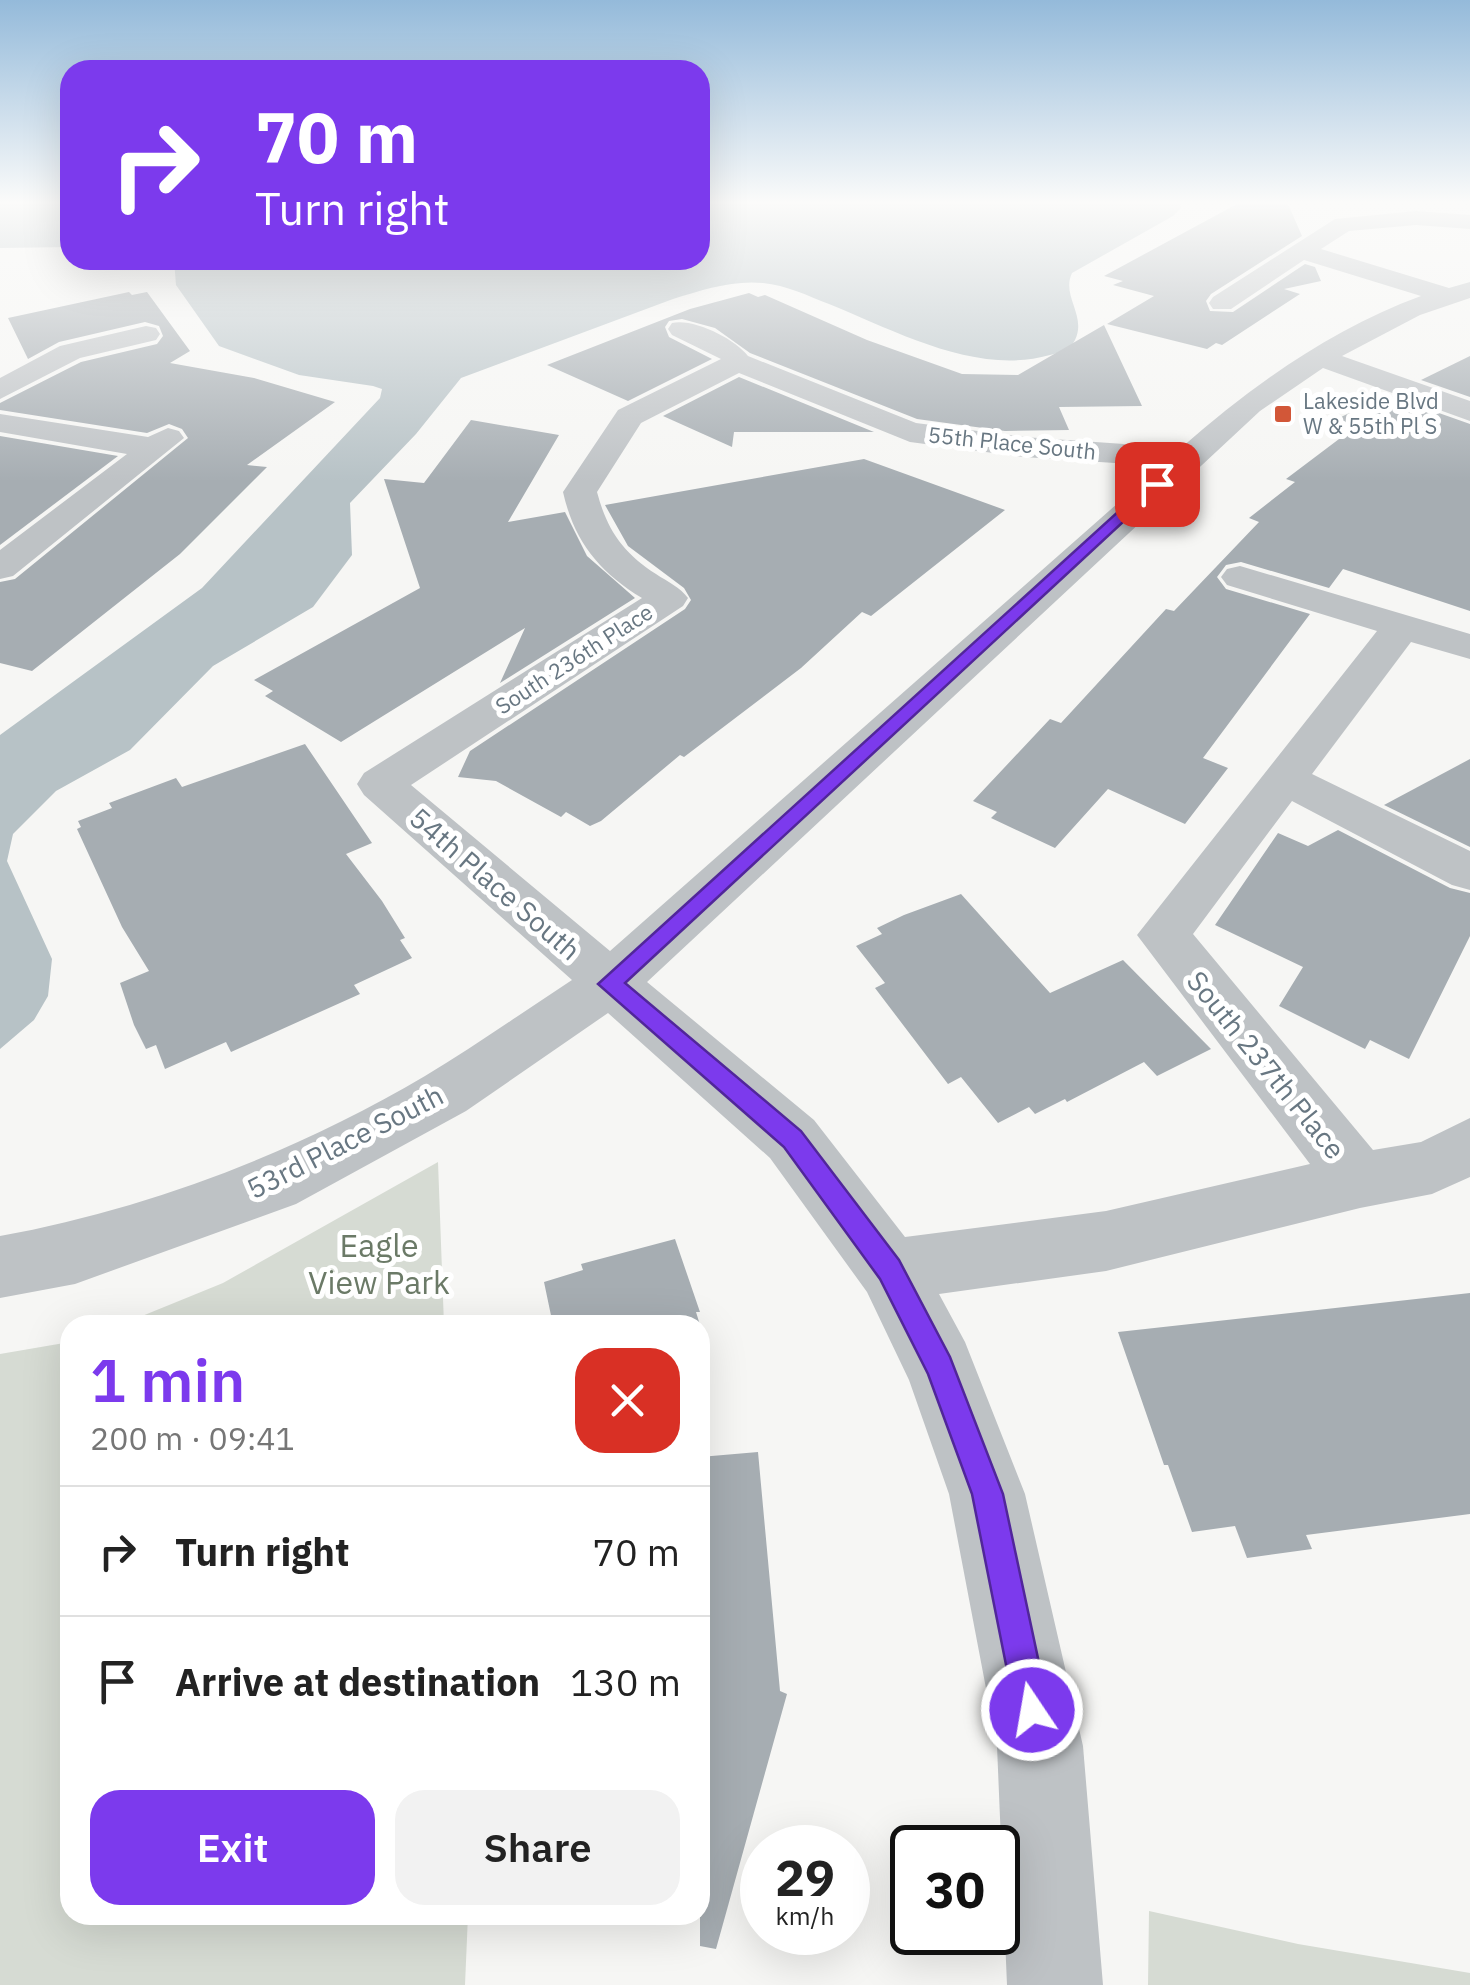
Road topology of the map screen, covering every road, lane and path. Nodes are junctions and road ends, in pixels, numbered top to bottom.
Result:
1 (1232, 297) edge
2 (1448, 297) edge
3 (1222, 303) dead end
4 (682, 329) dead end
5 (146, 334) dead end
6 (1318, 357) junction
7 (738, 362) junction
8 (0, 390) edge
9 (1470, 412) edge
10 (0, 424) edge
11 (1186, 458) junction
12 (0, 568) edge
13 (1240, 576) dead end
14 (1402, 626) junction
15 (1470, 647) edge
16 (1283, 778) junction
17 (380, 784) joint
18 (1470, 872) edge
19 (610, 984) junction
20 (1470, 1146) edge
21 (1360, 1180) junction
22 (0, 1267) edge
23 (890, 1270) junction
24 (1055, 1985) edge

1 - 3 street
2 - 6 street, 53rd Place South
4 - 7 street, 55th Place South
5 - 8 street
6 - 9 street
6 - 11 street, 53rd Place South
7 - 11 street, 55th Place South
7 - 17 street, South 236th Place
10 - 12 street
11 - 19 street, 53rd Place South
13 - 14 street
14 - 15 street
14 - 16 street, South 237th Place
16 - 18 street
16 - 21 street, South 237th Place
17 - 19 street, 54th Place South
19 - 22 street, 53rd Place South
19 - 23 street
20 - 21 street
21 - 23 street, South 237th Place
23 - 24 street

